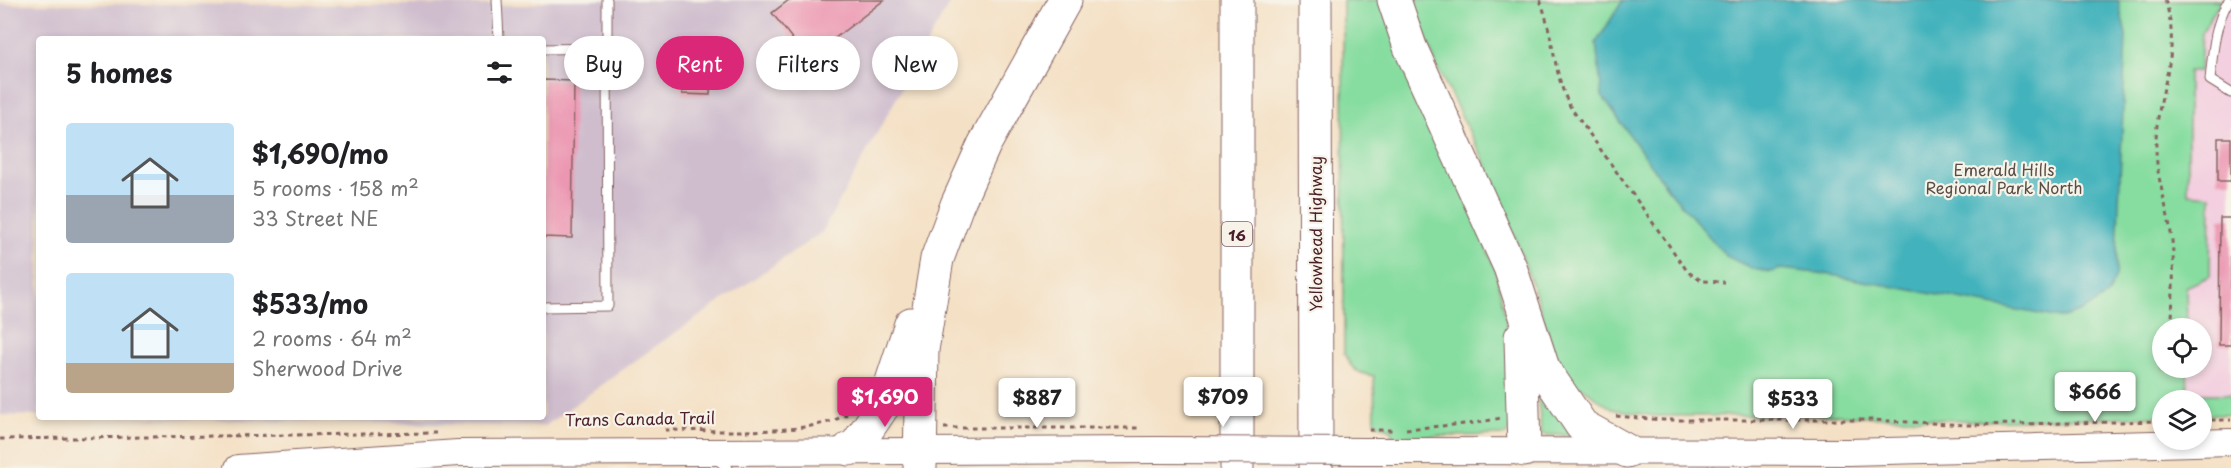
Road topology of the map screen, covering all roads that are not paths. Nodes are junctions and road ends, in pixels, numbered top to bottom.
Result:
1 (497, 0) edge
2 (607, 0) edge
3 (1065, 0) edge
4 (1237, 0) edge
5 (1315, 0) edge
6 (1394, 0) edge
7 (2229, 0) edge
8 (499, 36) edge
9 (607, 36) edge
10 (546, 49) edge
11 (564, 49) edge
12 (607, 90) edge
13 (2231, 93) edge
14 (937, 259) junction
15 (1510, 267) junction
16 (546, 307) edge
17 (2231, 442) edge
18 (849, 449) junction
19 (926, 449) edge
20 (703, 450) junction
21 (1626, 451) junction
22 (1524, 459) edge
23 (238, 468) edge
24 (728, 468) edge
25 (1237, 468) edge
26 (1316, 468) edge

1 - 8 lane
2 - 9 lane
3 - 14 highway
4 - 25 highway, 16
5 - 26 highway, Yellowhead Highway
6 - 15 highway
7 - 13 lane
10 - 11 lane
12 - 16 lane
14 - 18 highway
14 - 19 highway
15 - 21 highway
15 - 22 highway
17 - 21 main road
18 - 19 main road
18 - 20 main road
19 - 22 main road, bridge
20 - 23 main road
20 - 24 lane
21 - 22 main road

